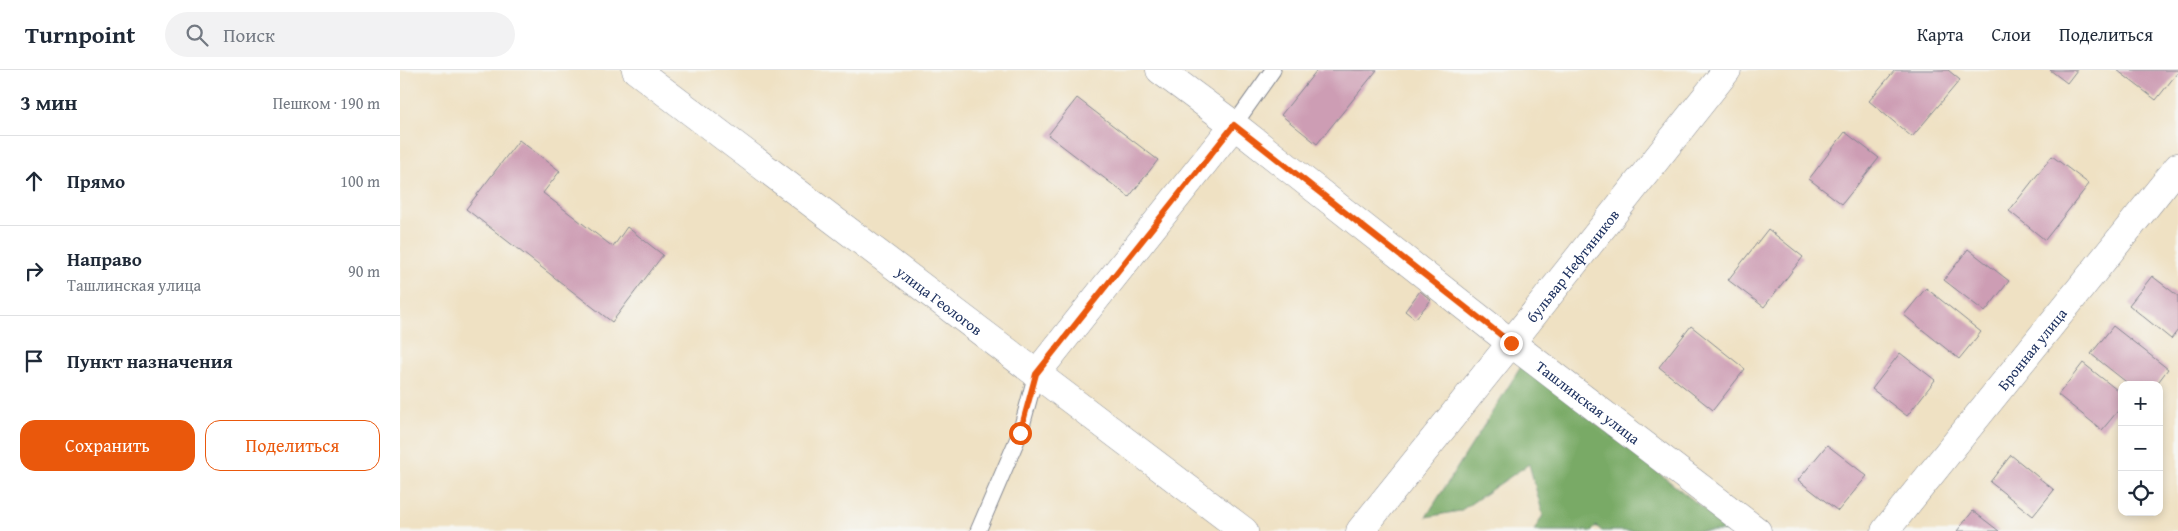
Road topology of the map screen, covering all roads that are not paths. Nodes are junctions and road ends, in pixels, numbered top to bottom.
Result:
1 (636, 70) edge
2 (1160, 70) edge
3 (1273, 70) edge
4 (1727, 70) edge
5 (1234, 125) junction
6 (2178, 167) edge
7 (1511, 343) junction
8 (1036, 374) junction
9 (978, 531) edge
10 (1244, 531) edge
11 (1360, 531) edge
12 (1757, 531) edge
13 (1885, 531) edge

1 - 8 street, улица Геологов
2 - 5 street, Ташлинская улица
3 - 5 lane
4 - 7 street, бульвар Нефтяников
5 - 7 street, Ташлинская улица
5 - 8 street
6 - 13 street, Бронная улица
7 - 11 street, бульвар Нефтяников
7 - 12 street, Ташлинская улица
8 - 9 lane
8 - 10 street, улица Геологов

